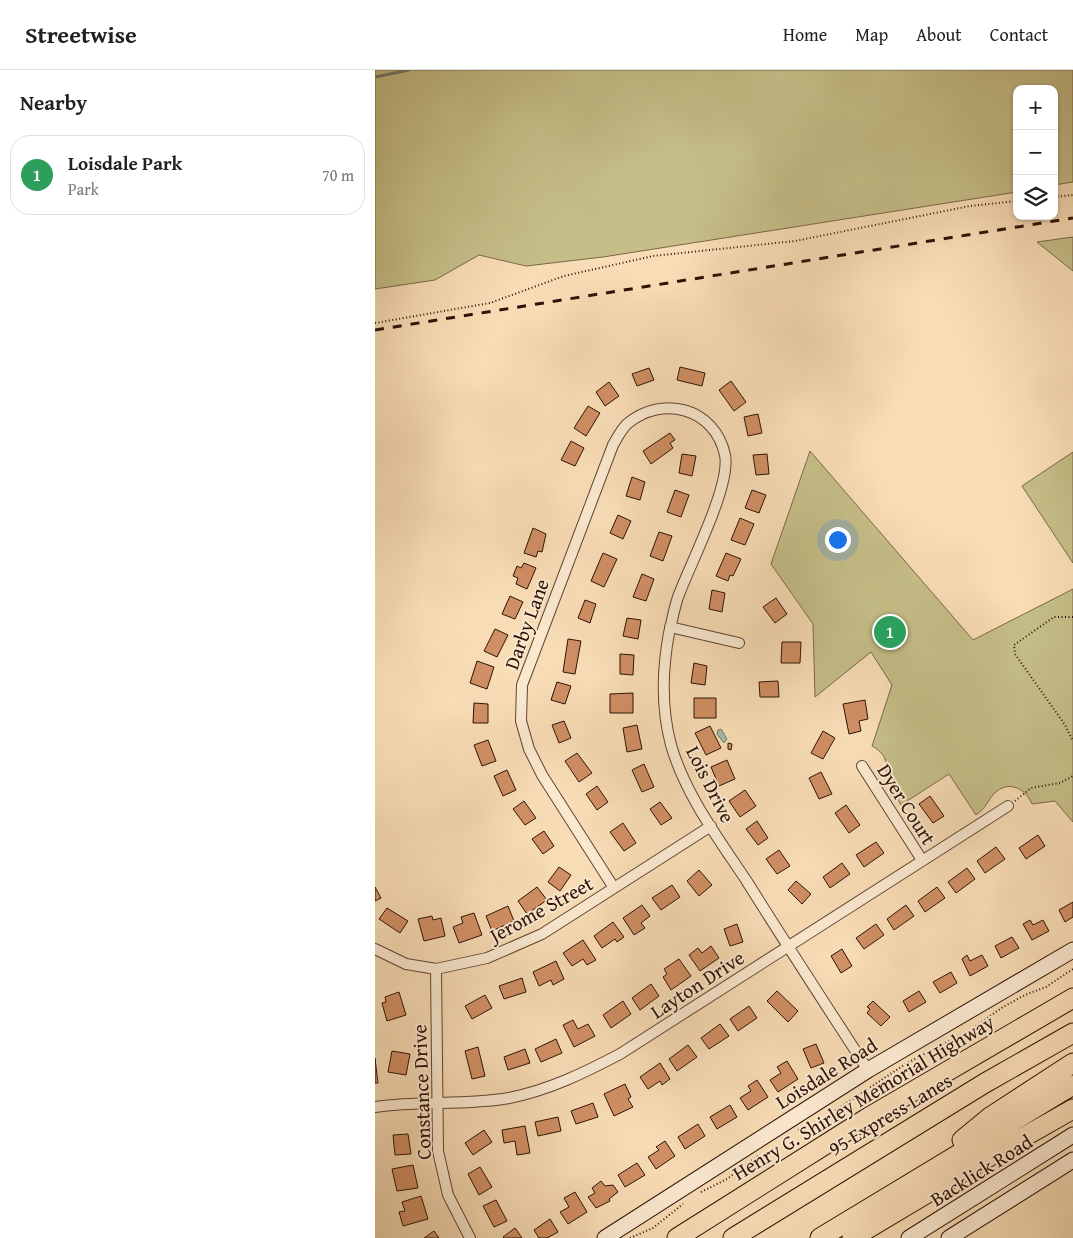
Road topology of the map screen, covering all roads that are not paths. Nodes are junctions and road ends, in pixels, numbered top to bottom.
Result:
1 (685, 410) joint
2 (670, 627) junction
3 (739, 643) dead end
4 (862, 766) dead end
5 (1008, 806) road end
6 (711, 826) junction
7 (922, 860) junction
8 (614, 888) junction
9 (788, 946) junction
10 (375, 949) edge
11 (1073, 950) edge
12 (436, 969) junction
13 (1073, 998) edge
14 (1073, 1033) edge
15 (1073, 1063) edge
16 (868, 1070) junction
17 (1073, 1085) edge
18 (436, 1102) junction
19 (375, 1107) edge
20 (1073, 1109) edge
21 (1073, 1135) edge
22 (1073, 1160) edge
23 (923, 1174) junction
24 (470, 1238) edge
25 (605, 1238) edge
26 (677, 1238) edge
27 (733, 1238) edge
28 (820, 1238) edge
29 (852, 1238) edge
30 (909, 1238) edge
31 (949, 1238) edge

1 - 2 street, Lois Drive
1 - 8 street, Darby Lane
2 - 3 street
2 - 6 street, Lois Drive
4 - 7 street, Dyer Court
5 - 7 street, Layton Drive
6 - 8 street, Jerome Street
6 - 9 street, Lois Drive
7 - 9 street, Layton Drive
8 - 12 street, Jerome Street
9 - 16 street, Lois Drive
9 - 18 street, Layton Drive
10 - 12 street, Jerome Street
11 - 16 main road, Loisdale Road
12 - 18 street, Constance Drive
13 - 26 highway, Henry G. Shirley Memorial Highway
14 - 27 highway, 95 Express Lanes
15 - 23 highway
16 - 25 main road, Loisdale Road
17 - 23 highway
18 - 19 street, Layton Drive
18 - 24 street, Constance Drive
20 - 29 highway
21 - 30 main road, Backlick Road
22 - 31 main road, Backlick Road
23 - 28 highway

